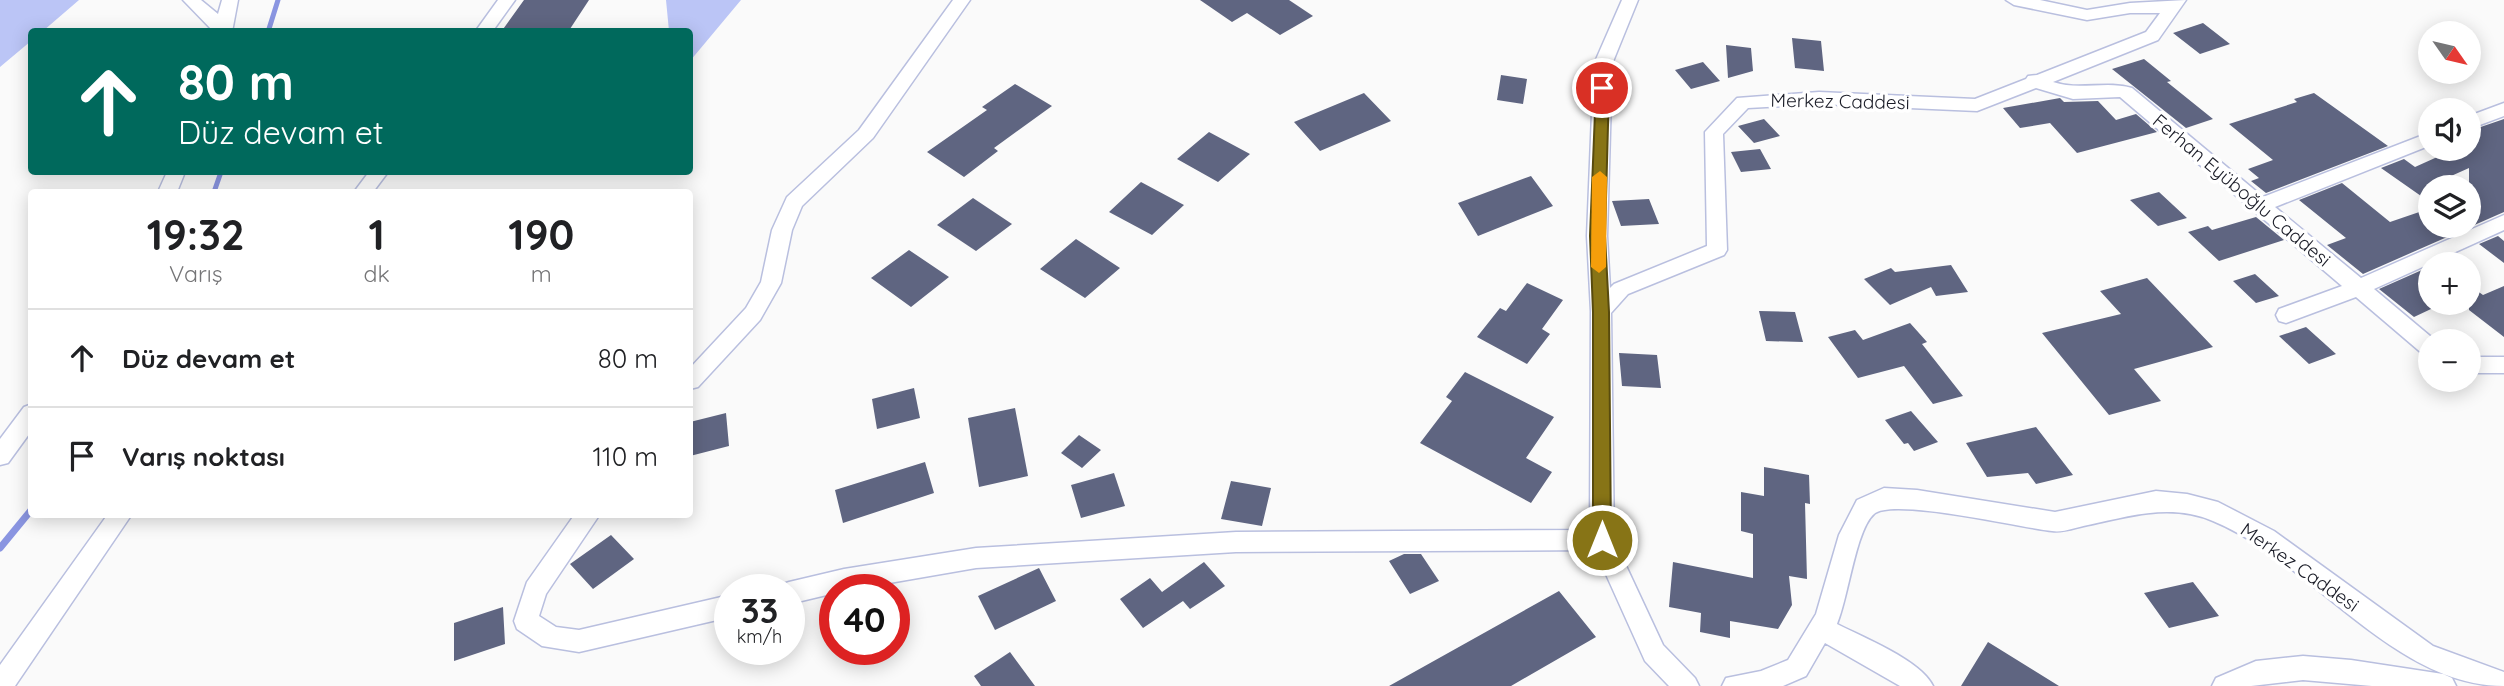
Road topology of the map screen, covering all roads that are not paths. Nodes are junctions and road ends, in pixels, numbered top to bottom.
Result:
1 (191, 0) edge
2 (230, 0) edge
3 (507, 0) edge
4 (962, 0) edge
5 (1630, 0) edge
6 (2014, 0) edge
7 (2176, 3) edge
8 (222, 28) edge
9 (223, 28) edge
10 (486, 28) edge
11 (2034, 80) junction
12 (2504, 110) edge
13 (2481, 119) edge
14 (2418, 143) edge
15 (377, 175) edge
16 (365, 189) edge
17 (2262, 205) junction
18 (2504, 222) edge
19 (2358, 288) junction
20 (1601, 312) junction
21 (2286, 315) dead end
22 (2418, 338) edge
23 (2504, 365) edge
24 (2481, 367) edge
25 (693, 378) edge
26 (28, 418) edge
27 (0, 456) edge
28 (118, 518) edge
29 (586, 518) edge
30 (1602, 540) junction
31 (805, 589) edge
32 (714, 610) edge
33 (1821, 628) junction
34 (2266, 679) edge
35 (2504, 684) edge
36 (0, 686) edge
37 (1686, 686) edge
38 (1735, 686) edge
39 (1920, 686) edge
40 (2225, 686) edge
41 (2443, 686) edge

1 - 8 street
2 - 9 street
3 - 10 street
4 - 25 street
5 - 20 street
6 - 7 street
7 - 11 street, Merkez Caddesi
11 - 17 street, Ferhan Eyüboğlu Caddesi
11 - 20 street, Merkez Caddesi
12 - 13 street
14 - 17 street
15 - 16 street
17 - 19 street, Ferhan Eyüboğlu Caddesi
18 - 19 street
19 - 21 street
19 - 22 street, Ferhan Eyüboğlu Caddesi
20 - 30 street
23 - 24 street
26 - 27 street
28 - 36 street
29 - 32 street
30 - 31 street
30 - 37 street
33 - 35 street, Merkez Caddesi
33 - 38 street, Merkez Caddesi
33 - 39 street
34 - 40 street
34 - 41 street

